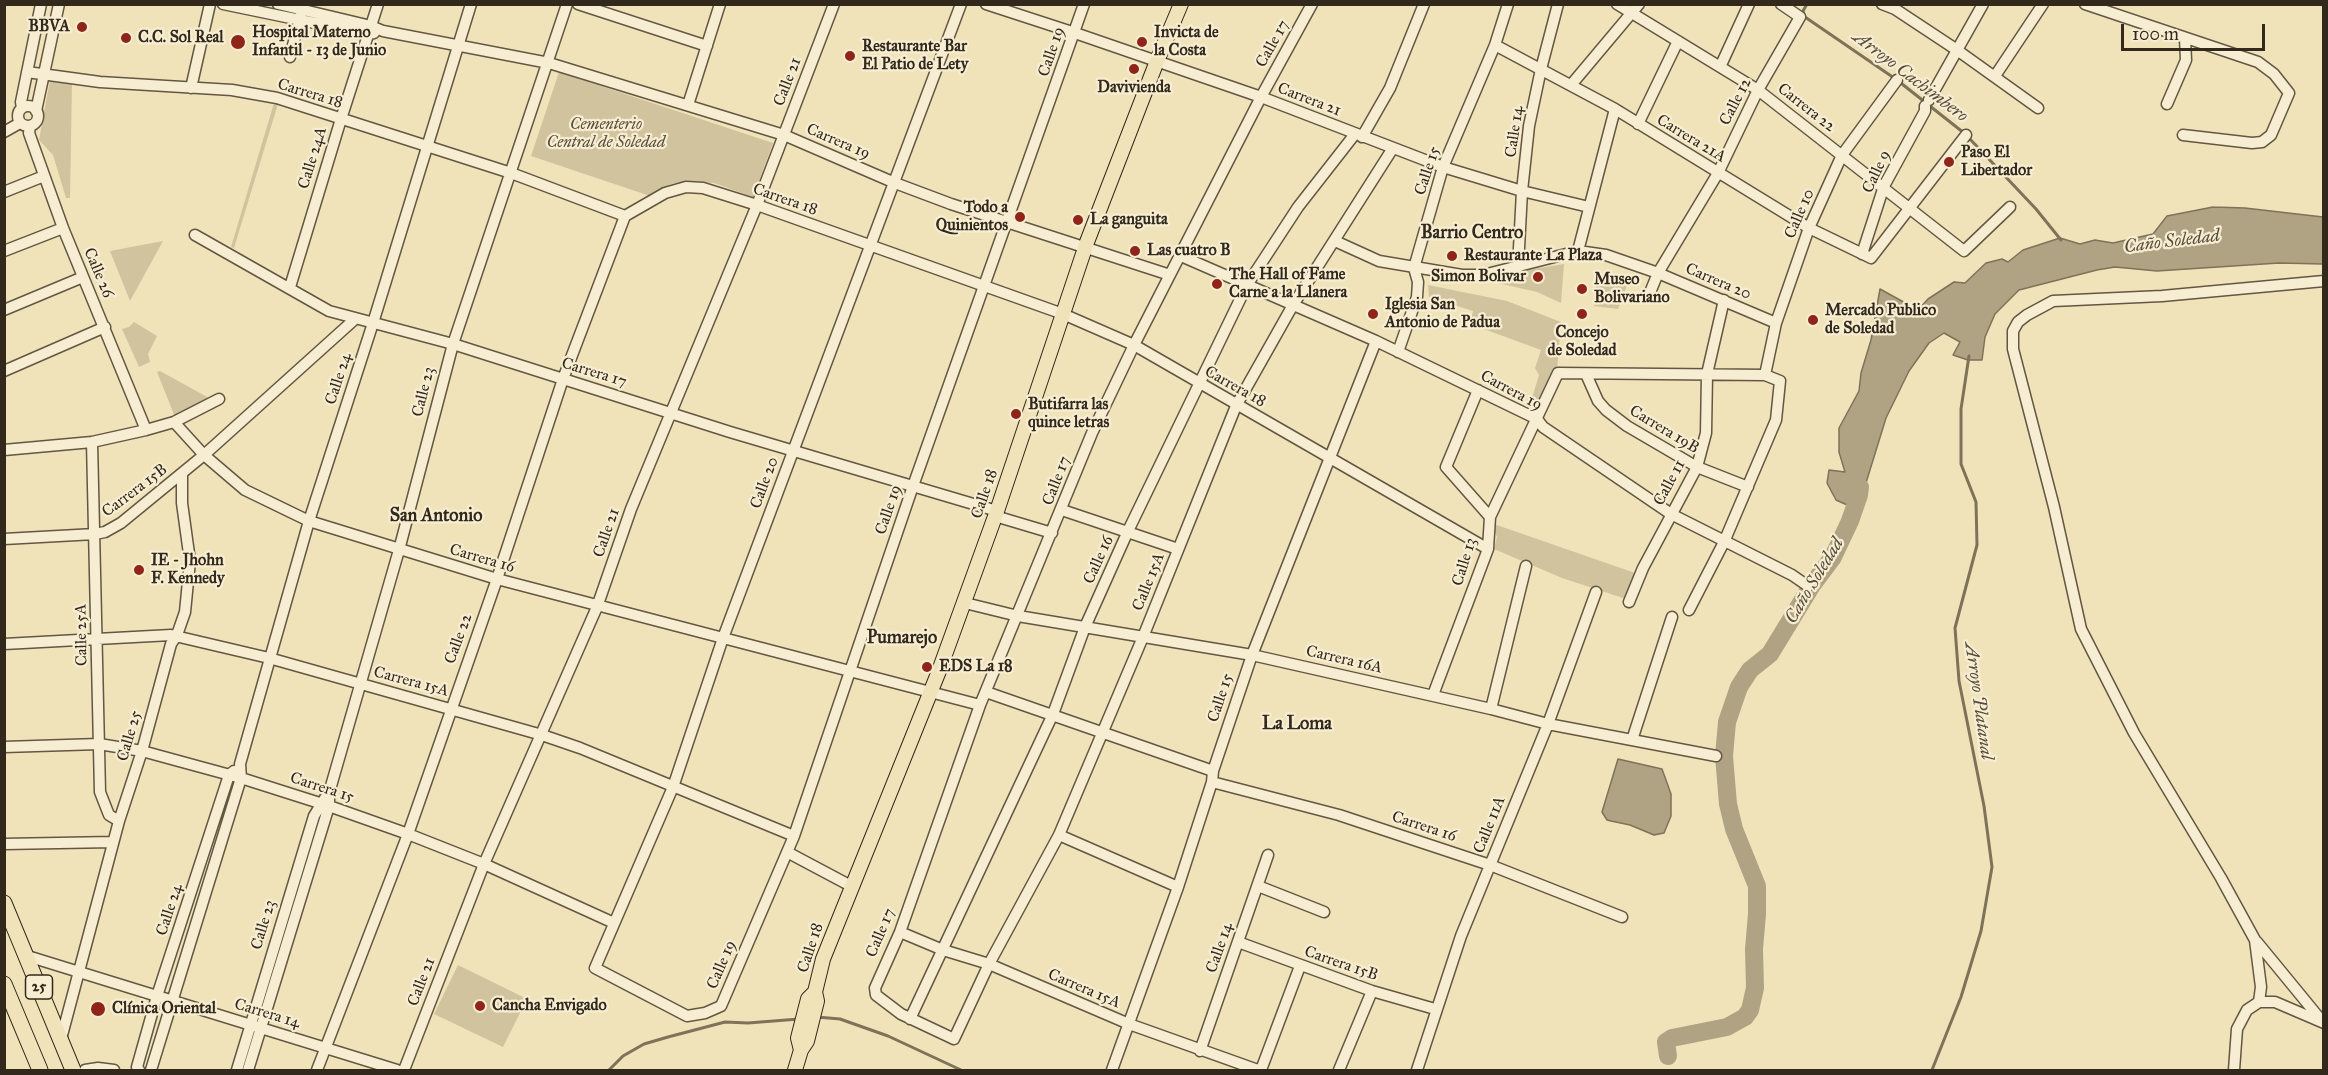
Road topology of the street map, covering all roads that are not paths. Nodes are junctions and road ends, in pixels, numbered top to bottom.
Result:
1 (41, 4) edge
2 (59, 4) edge
3 (210, 4) edge
4 (223, 4) edge
5 (279, 4) edge
6 (378, 4) edge
7 (471, 4) edge
8 (567, 4) edge
9 (579, 4) edge
10 (720, 4) edge
11 (834, 4) edge
12 (961, 4) edge
13 (986, 4) edge
14 (1084, 4) edge
15 (1181, 4) edge
16 (1312, 4) edge
17 (1424, 4) edge
18 (1509, 4) edge
19 (1558, 4) edge
20 (1617, 4) edge
21 (1639, 4) edge
22 (1749, 4) edge
23 (1781, 4) edge
24 (1882, 4) edge
25 (1983, 4) edge
26 (2043, 4) edge
27 (2085, 4) edge
28 (1896, 7) edge
29 (301, 11) edge
30 (1631, 14) junction
31 (369, 30) junction
32 (1075, 33) junction
33 (2185, 38) junction
34 (1678, 42) junction
35 (458, 44) junction
36 (1495, 45) junction
37 (707, 46) junction
38 (1956, 50) junction
39 (290, 57) dead end
40 (1157, 61) junction
41 (549, 63) junction
42 (1721, 65) junction
43 (1541, 69) junction
44 (27, 72) junction
45 (45, 75) junction
46 (1995, 76) junction
47 (1897, 80) dead end
48 (1571, 85) junction
49 (191, 88) junction
50 (1758, 90) junction
51 (1261, 97) junction
52 (2167, 104) dead end
53 (688, 105) junction
54 (22, 108) junction
55 (2038, 108) dead end
56 (1615, 109) junction
57 (36, 111) junction
58 (340, 119) junction
59 (25, 124) junction
60 (1638, 124) junction
61 (4, 132) edge
62 (784, 135) junction
63 (1358, 135) junction
64 (1966, 135) dead end
65 (2182, 135) dead end
66 (427, 145) junction
67 (1393, 148) junction
68 (1842, 155) junction
69 (1443, 167) junction
70 (511, 173) junction
71 (1718, 173) junction
72 (44, 176) junction
73 (895, 183) junction
74 (1884, 186) junction
75 (1522, 191) junction
76 (4, 192) edge
77 (757, 206) junction
78 (1589, 207) junction
79 (1910, 207) junction
80 (2010, 207) dead end
81 (625, 216) junction
82 (1008, 223) junction
83 (63, 228) junction
84 (1809, 228) junction
85 (195, 235) dead end
86 (1335, 242) junction
87 (1085, 246) junction
88 (871, 247) junction
89 (4, 251) edge
90 (1578, 251) junction
91 (1181, 256) junction
92 (1866, 256) junction
93 (1518, 267) junction
94 (1414, 268) junction
95 (1658, 273) junction
96 (1170, 275) junction
97 (83, 277) junction
98 (2324, 281) edge
99 (1247, 285) junction
100 (290, 287) junction
101 (984, 287) junction
102 (1649, 295) dead end
103 (1724, 300) junction
104 (1293, 305) junction
105 (4, 310) edge
106 (1063, 314) junction
107 (355, 319) junction
108 (373, 323) junction
109 (1776, 323) junction
110 (105, 327) junction
111 (1376, 341) junction
112 (453, 344) junction
113 (1134, 345) junction
114 (1398, 352) junction
115 (4, 371) edge
116 (1586, 374) junction
117 (1707, 374) junction
118 (1765, 375) junction
119 (563, 379) junction
120 (1200, 385) junction
121 (1478, 390) junction
122 (219, 399) dead end
123 (1236, 406) junction
124 (671, 413) junction
125 (1538, 420) junction
126 (174, 422) junction
127 (146, 430) junction
128 (92, 442) junction
129 (4, 450) edge
130 (793, 450) junction
131 (204, 455) junction
132 (1330, 458) junction
133 (1697, 467) junction
134 (182, 474) junction
135 (913, 486) junction
136 (1748, 487) junction
137 (1062, 510) junction
138 (996, 514) junction
139 (1671, 514) junction
140 (1490, 516) junction
141 (309, 521) junction
142 (1128, 531) junction
143 (1053, 533) junction
144 (95, 534) junction
145 (4, 539) edge
146 (1724, 542) junction
147 (1178, 549) junction
148 (1488, 549) junction
149 (399, 550) junction
150 (1526, 566) dead end
151 (497, 579) junction
152 (1808, 586) dead end
153 (1596, 592) dead end
154 (1629, 602) dead end
155 (965, 603) junction
156 (597, 607) junction
157 (1689, 610) dead end
158 (1018, 616) junction
159 (1672, 617) dead end
160 (1086, 627) junction
161 (177, 635) junction
162 (1143, 637) junction
163 (723, 638) junction
164 (98, 639) junction
165 (4, 644) edge
166 (1251, 655) junction
167 (269, 658) junction
168 (849, 670) junction
169 (360, 684) junction
170 (931, 693) junction
171 (986, 693) junction
172 (1433, 695) junction
173 (980, 705) junction
174 (450, 709) junction
175 (1491, 709) junction
176 (1053, 714) junction
177 (1548, 724) junction
178 (1103, 732) junction
179 (542, 735) junction
180 (1632, 740) junction
181 (99, 744) junction
182 (4, 747) edge
183 (142, 751) junction
184 (1716, 756) dead end
185 (240, 764) junction
186 (230, 776) junction
187 (1212, 777) junction
188 (241, 778) junction
189 (673, 788) junction
190 (325, 804) junction
191 (119, 820) junction
192 (408, 834) junction
193 (1059, 835) junction
194 (794, 836) junction
195 (113, 842) junction
196 (4, 844) edge
197 (787, 852) junction
198 (1268, 855) dead end
199 (484, 864) junction
200 (1490, 865) junction
201 (851, 886) junction
202 (1257, 886) junction
203 (1178, 888) junction
204 (4, 903) edge
205 (1324, 912) dead end
206 (1622, 917) dead end
207 (614, 923) junction
208 (900, 932) junction
209 (2255, 940) junction
210 (1238, 942) junction
211 (943, 950) junction
212 (24, 955) junction
213 (989, 964) junction
214 (1300, 966) junction
215 (596, 970) joint
216 (78, 971) junction
217 (4, 984) edge
218 (1372, 991) junction
219 (157, 996) junction
220 (171, 1000) junction
221 (2259, 1002) junction
222 (69, 1004) junction
223 (47, 1006) junction
224 (1435, 1010) junction
225 (910, 1018) junction
226 (2324, 1023) edge
227 (249, 1024) junction
228 (1129, 1024) junction
229 (260, 1028) junction
230 (60, 1042) junction
231 (324, 1048) junction
232 (1200, 1051) junction
233 (40, 1071) edge
234 (73, 1071) edge
235 (85, 1071) edge
236 (114, 1071) edge
237 (139, 1071) edge
238 (151, 1071) edge
239 (237, 1071) edge
240 (248, 1071) edge
241 (317, 1071) edge
242 (397, 1071) edge
243 (404, 1071) edge
244 (795, 1071) edge
245 (1112, 1071) edge
246 (1260, 1071) edge
247 (1339, 1071) edge
248 (1417, 1071) edge
249 (2234, 1071) edge

1 - 44 street, Calle 26
2 - 45 street
3 - 49 street
4 - 29 street, Carrera 19
5 - 29 street, Carrera 19
6 - 31 street, Calle 24A
7 - 35 street, Calle 24
8 - 41 street, Calle 23
9 - 37 street
10 - 37 street
11 - 62 street, Calle 21
12 - 73 street, Calle 20
13 - 32 street, Carrera 21
14 - 32 street, Calle 19
15 - 40 main road, Calle 18
16 - 51 street, Calle 17
17 - 63 street, Calle 16
18 - 36 street, Calle 15
19 - 43 street, Calle 14
20 - 30 street, Carrera 22
21 - 30 street
22 - 42 street
23 - 50 street, Calle 12
24 - 28 street
25 - 38 street, Calle 9
26 - 46 street
27 - 33 street
28 - 38 street
29 - 31 street, Carrera 19
29 - 39 street
30 - 34 street, Carrera 22
30 - 48 street
31 - 35 street, Carrera 19
31 - 58 street, Calle 24A
32 - 40 street, Carrera 21
32 - 82 street, Calle 19
33 - 52 street
33 - 65 street
34 - 42 street, Carrera 22
34 - 60 street
35 - 41 street, Carrera 19
35 - 66 street, Calle 24
36 - 43 street, Carrera 21A
36 - 69 street, Calle 15
37 - 53 street
38 - 46 street
38 - 74 street, Calle 9
40 - 51 street, Carrera 21
40 - 87 main road, Calle 18
41 - 53 street, Carrera 19
41 - 70 street, Calle 23
42 - 50 street, Carrera 22
43 - 48 street, Carrera 21A
43 - 75 street, Calle 14
44 - 45 street, Carrera 18
44 - 54 street, Calle 26
45 - 49 street, Carrera 18
45 - 57 street
46 - 55 street
47 - 68 street, Calle 10
48 - 56 street, Carrera 21A
49 - 58 street, Carrera 18
50 - 68 street, Carrera 22
50 - 71 street, Calle 12
51 - 63 street, Carrera 21
51 - 91 street, Calle 17
53 - 62 street, Carrera 19
54 - 57 street
54 - 59 street, Calle 26
56 - 60 street, Carrera 21A
56 - 78 street
57 - 59 street
58 - 66 street, Carrera 18
58 - 100 street, Calle 24A
59 - 61 street
59 - 72 street, Calle 26
60 - 71 street, Carrera 21A
62 - 73 street, Carrera 19
62 - 77 street, Calle 21
63 - 67 street, Carrera 21
63 - 99 street, Calle 16
64 - 79 street
66 - 70 street, Carrera 18
66 - 108 street, Calle 24
67 - 69 street, Carrera 21
67 - 86 street, Calle 15A
68 - 74 street, Carrera 22
68 - 84 street, Calle 10
69 - 75 street, Carrera 21
69 - 94 street, Calle 15
70 - 81 street, Carrera 18
70 - 112 street, Calle 23
71 - 84 street, Carrera 21A
71 - 95 street, Calle 12
72 - 76 street
72 - 83 street, Calle 26
73 - 82 street, Carrera 19
73 - 88 street, Calle 20
74 - 79 street, Carrera 22
74 - 92 street, Calle 9
75 - 78 street, Carrera 21
75 - 93 street, Calle 14
77 - 81 street, Carrera 18
77 - 88 street, Carrera 18
77 - 124 street, Calle 21
78 - 90 street
79 - 80 street, Carrera 22
79 - 92 street
81 - 119 street, Calle 22
82 - 87 street, Carrera 19
82 - 101 street, Calle 19
83 - 89 street
83 - 97 street, Calle 26
84 - 92 street, Carrera 21A
84 - 109 street, Calle 10
85 - 100 street, Carrera 17
86 - 94 street, Carrera 20
86 - 104 street, Calle 15A
87 - 96 street, Carrera 19
87 - 106 main road, Calle 18
88 - 101 street, Carrera 18
88 - 130 street, Calle 20
90 - 93 street, Carrera 20
90 - 95 street, Carrera 20
91 - 96 street, Calle 17
91 - 99 street, Carrera 19
93 - 94 street, Carrera 20
94 - 114 street, Calle 15
95 - 102 street, Calle 12
95 - 103 street, Carrera 20
96 - 113 street, Calle 17
97 - 105 street
97 - 110 street, Calle 26
98 - 209 street
99 - 104 street, Carrera 19
99 - 120 street, Calle 16
100 - 107 street, Carrera 17
101 - 106 street, Carrera 18
101 - 135 street, Calle 19
103 - 109 street, Carrera 20
103 - 117 street, Calle 11
104 - 111 street, Carrera 19
104 - 123 street, Calle 15A
106 - 113 street, Carrera 18
106 - 138 main road, Calle 18
107 - 108 street, Carrera 17
107 - 131 street
108 - 112 street, Carrera 17
108 - 141 street, Calle 24
109 - 118 street, Calle 10
110 - 115 street
110 - 127 street, Calle 26
111 - 114 street, Carrera 19
111 - 132 street, Calle 15
112 - 119 street, Carrera 17
112 - 149 street, Calle 23
113 - 120 street, Carrera 18
113 - 137 street, Calle 17
114 - 121 street, Carrera 19
116 - 117 street
116 - 125 street, Calle 13
116 - 133 street, Carrera 19B
117 - 118 street
117 - 133 street, Calle 11
118 - 136 street
119 - 124 street, Carrera 17
119 - 151 street, Calle 22
120 - 123 street, Carrera 18
120 - 142 street, Calle 16
121 - 125 street, Carrera 19
121 - 140 street
122 - 126 street
123 - 132 street, Carrera 18
123 - 147 street, Calle 15A
124 - 130 street, Carrera 17
124 - 156 street, Calle 21
125 - 139 street, Carrera 19
125 - 140 street, Calle 13
126 - 127 street
126 - 131 street, Carrera 16
127 - 128 street
128 - 129 street
128 - 144 street, Calle 25A
130 - 135 street, Carrera 17
130 - 163 street, Calle 20
131 - 134 street, Carrera 15B
131 - 141 street, Carrera 16
132 - 148 street, Carrera 18
132 - 166 street, Calle 15
133 - 136 street, Carrera 19B
133 - 139 street, Calle 11
134 - 144 street, Carrera 15B
134 - 161 street, Calle 25
135 - 138 street, Carrera 17
135 - 168 street, Calle 19
136 - 146 street
137 - 142 street
137 - 143 street, Calle 17
138 - 143 street, Carrera 17
138 - 155 main road, Calle 18
139 - 146 street, Carrera 19
139 - 154 street, Calle 11
140 - 148 street, Calle 13
141 - 149 street, Carrera 16
141 - 167 street, Calle 24
142 - 147 street
142 - 160 street, Calle 16
143 - 158 street, Calle 17
144 - 145 street, Carrera 15B
144 - 164 street, Calle 25A
146 - 152 street, Carrera 19
146 - 157 street
147 - 162 street, Calle 15A
148 - 172 street, Calle 13
149 - 151 street, Carrera 16
149 - 169 street, Calle 23
150 - 175 street
151 - 156 street, Carrera 16
151 - 174 street, Calle 22
153 - 177 street, Calle 11A
155 - 158 street, Carrera 16A
155 - 170 main road, Calle 18
156 - 163 street, Carrera 16
156 - 179 street, Calle 21
158 - 160 street, Carrera 16A
158 - 171 street, Calle 17
159 - 180 street
160 - 162 street, Carrera 16A
160 - 176 street, Calle 16
161 - 164 street, Carrera 15A
161 - 167 street, Carrera 15A
161 - 183 street, Calle 25
162 - 166 street, Carrera 16A
162 - 178 street, Calle 15A
163 - 168 street, Carrera 16
163 - 189 street, Calle 20
164 - 165 street, Carrera 15A
164 - 181 street, Calle 25A
166 - 172 street, Carrera 16A
166 - 187 street, Calle 15
167 - 169 street, Carrera 15A
167 - 185 street, Calle 24
168 - 170 street, Carrera 16
168 - 194 street, Calle 19
169 - 174 street, Carrera 15A
169 - 190 street, Calle 23
170 - 173 street, Carrera 16
170 - 201 main road, Calle 18
171 - 173 street, Calle 17
171 - 176 street, Carrera 16
172 - 175 street, Carrera 16A
173 - 208 street, Calle 17
174 - 179 street, Carrera 15A
174 - 192 street, Calle 22
175 - 177 street, Carrera 16A
176 - 178 street, Carrera 16
176 - 211 street, Calle 16
177 - 180 street, Carrera 16A
177 - 200 street, Calle 11A
178 - 187 street, Carrera 16
178 - 193 street, Calle 15A
179 - 189 street, Carrera 15A
179 - 199 street, Calle 21
180 - 184 street, Carrera 16A
181 - 182 street, Carrera 15
181 - 183 street, Carrera 15
181 - 191 street, Calle 25A
183 - 186 street, Carrera 15
183 - 191 street, Calle 25
185 - 186 street, Calle 24
185 - 188 street, Calle 24
186 - 188 street, Carrera 15
186 - 219 street, Calle 24
187 - 200 street, Carrera 16
187 - 203 street, Calle 15
188 - 190 street, Carrera 15
188 - 220 street, Calle 24
189 - 194 street, Carrera 15A
189 - 207 street, Calle 20
190 - 192 street, Carrera 15
190 - 227 street, Calle 23
190 - 229 street, Calle 23
191 - 195 street, Calle 25
192 - 199 street, Carrera 15
192 - 231 street, Calle 22
193 - 203 street
193 - 213 street, Calle 15A
194 - 197 street, Calle 19
195 - 196 street
195 - 216 street, Calle 25
197 - 201 street
197 - 215 street, Calle 19
198 - 202 street, Calle 14
199 - 207 street, Carrera 15
199 - 243 street, Calle 21
200 - 206 street, Carrera 16
200 - 224 street, Calle 11A
201 - 244 main road, Calle 18
202 - 205 street
202 - 210 street, Calle 14
203 - 228 street, Calle 15
204 - 212 highway, 25
207 - 215 street, Calle 20
208 - 211 street, Carrera 15A
208 - 225 street, Calle 17
209 - 221 street
209 - 226 street
210 - 214 street, Carrera 15B
210 - 232 street, Calle 14
211 - 213 street, Carrera 15A
211 - 225 street, Calle 16
212 - 216 street, Carrera 14
212 - 223 highway, 25
213 - 225 street, Calle 15A
213 - 228 street, Carrera 15A
214 - 218 street, Carrera 15B
214 - 246 street
216 - 219 street, Carrera 14
216 - 222 street, Calle 25
217 - 233 highway, 25
218 - 224 street, Carrera 15B
218 - 247 street
219 - 220 street, Carrera 14
219 - 237 street, Calle 24
220 - 227 street, Carrera 14
220 - 238 street, Calle 24
221 - 226 street
221 - 249 street
222 - 223 street
222 - 230 street, Calle 25
223 - 230 highway, 25
224 - 248 street, Calle 11A
227 - 229 street, Carrera 14
227 - 239 street, Calle 23
228 - 232 street, Carrera 15A
228 - 245 street, Calle 15
229 - 231 street, Carrera 14
229 - 240 street, Calle 23
230 - 234 highway, 25
231 - 241 street, Calle 22
231 - 242 street, Carrera 14
232 - 246 street, Carrera 15A
235 - 236 street

